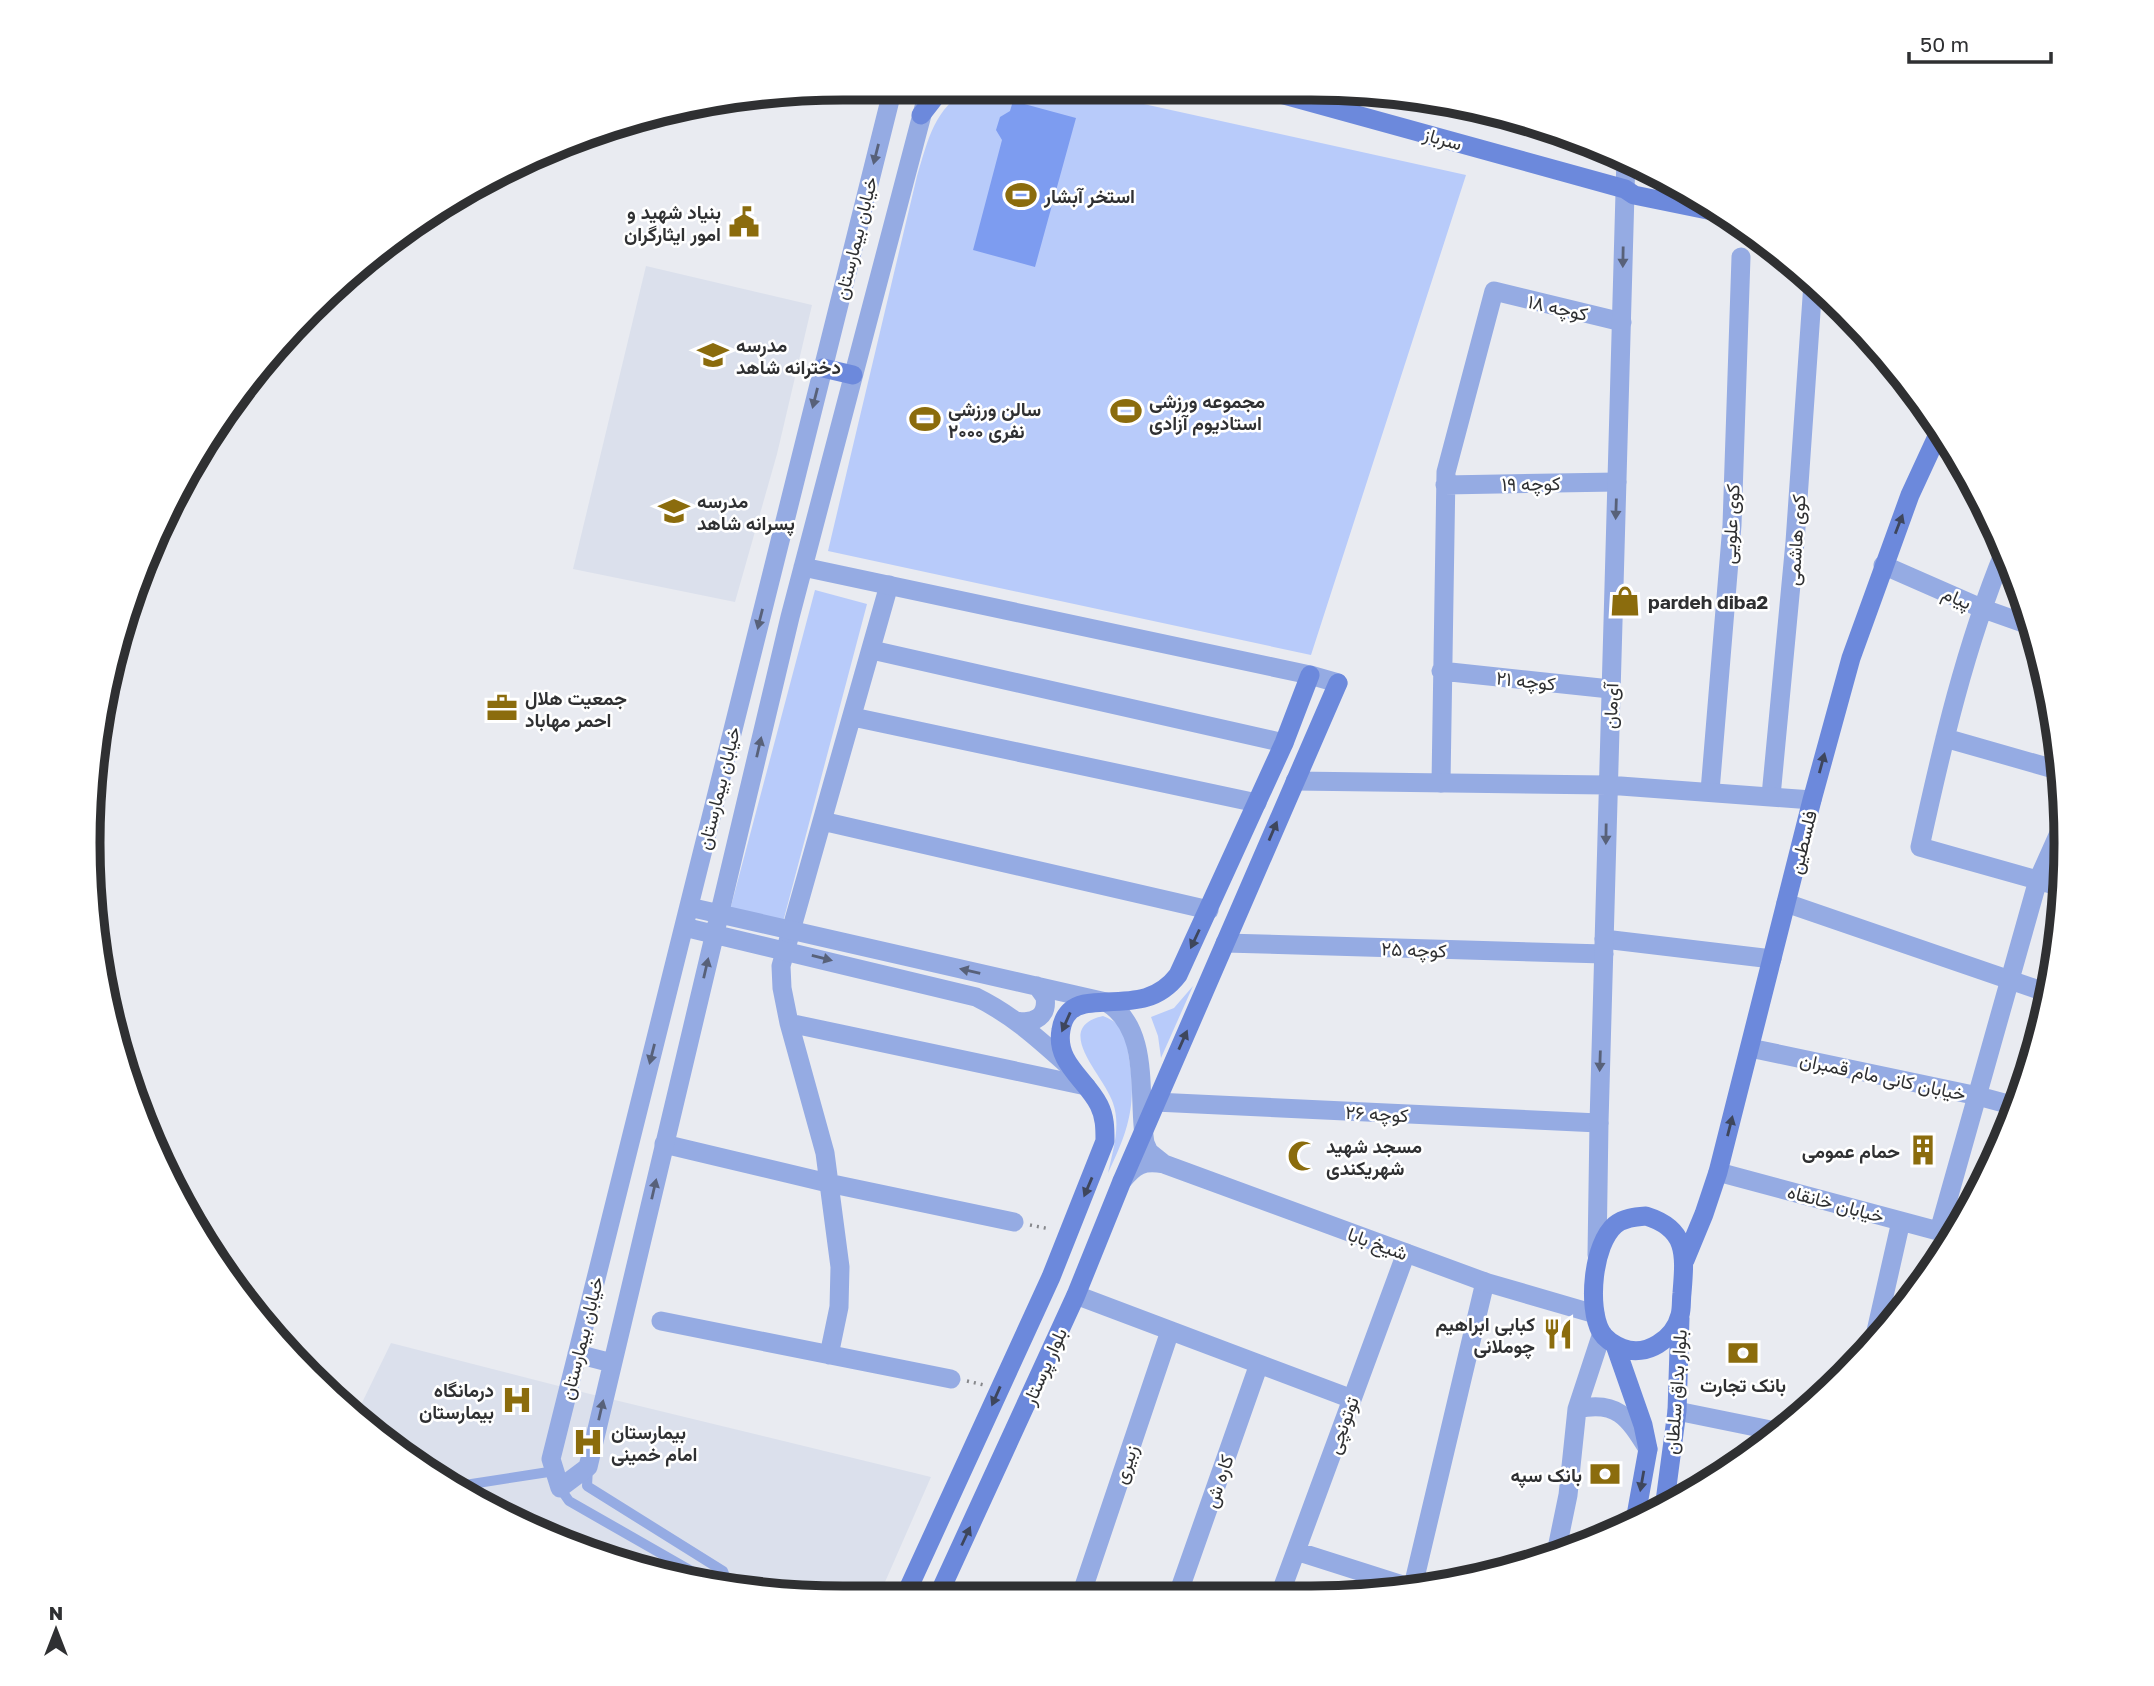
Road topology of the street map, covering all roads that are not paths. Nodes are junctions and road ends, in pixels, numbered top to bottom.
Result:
1 (890, 100) edge
2 (925, 100) edge
3 (933, 100) edge
4 (1327, 100) edge
5 (921, 115) junction
6 (1626, 170) edge
7 (1625, 188) junction
8 (1678, 196) edge
9 (1697, 208) edge
10 (1741, 257) dead end
11 (1812, 294) edge
12 (1622, 322) junction
13 (823, 368) junction
14 (853, 375) junction
15 (1936, 441) edge
16 (1617, 482) junction
17 (1445, 485) junction
18 (1999, 563) edge
19 (1883, 565) junction
20 (803, 567) junction
21 (889, 585) junction
22 (1981, 607) junction
23 (2020, 622) edge
24 (872, 650) junction
25 (1441, 671) junction
26 (1310, 675) junction
27 (1338, 683) joint
28 (1611, 689) junction
29 (853, 717) junction
30 (1945, 738) junction
31 (1284, 743) junction
32 (2050, 768) edge
33 (1270, 773) junction
34 (1295, 782) junction
35 (1441, 783) junction
36 (1607, 785) junction
37 (1710, 791) junction
38 (1770, 796) junction
39 (1812, 800) junction
40 (1256, 803) junction
41 (822, 821) junction
42 (2054, 844) edge
43 (2038, 880) junction
44 (2053, 884) edge
45 (1786, 903) junction
46 (689, 907) junction
47 (1209, 910) junction
48 (717, 924) junction
49 (684, 927) junction
50 (788, 940) junction
51 (1225, 943) junction
52 (1604, 947) junction
53 (1772, 959) junction
54 (2010, 981) junction
55 (1037, 986) junction
56 (2039, 990) edge
57 (1106, 1002) junction
58 (1017, 1021) junction
59 (789, 1023) junction
60 (1750, 1048) junction
61 (1071, 1069) junction
62 (1086, 1086) junction
63 (1978, 1096) junction
64 (1156, 1102) junction
65 (2007, 1104) edge
66 (1598, 1123) junction
67 (1143, 1131) junction
68 (664, 1144) junction
69 (1164, 1164) junction
70 (1718, 1172) junction
71 (1122, 1181) junction
72 (828, 1183) junction
73 (1901, 1221) junction
74 (1014, 1222) road end
75 (1947, 1227) edge
76 (1944, 1232) edge
77 (1406, 1253) junction
78 (1598, 1255) junction
79 (1685, 1260) junction
80 (1485, 1282) junction
81 (1076, 1295) junction
82 (1595, 1314) junction
83 (1680, 1316) junction
84 (661, 1321) dead end
85 (1878, 1324) edge
86 (1170, 1331) junction
87 (1608, 1339) junction
88 (577, 1354) junction
89 (829, 1354) junction
90 (612, 1363) junction
91 (1259, 1364) junction
92 (951, 1378) road end
93 (1352, 1399) junction
94 (1577, 1409) junction
95 (1677, 1411) junction
96 (1767, 1429) edge
97 (1648, 1449) junction
98 (588, 1467) junction
99 (557, 1480) junction
100 (477, 1490) edge
101 (1666, 1496) edge
102 (1637, 1511) edge
103 (1558, 1544) edge
104 (1296, 1551) junction
105 (690, 1570) edge
106 (725, 1577) edge
107 (1413, 1579) edge
108 (1393, 1582) edge
109 (909, 1586) edge
110 (943, 1586) edge
111 (1084, 1586) edge
112 (1181, 1586) edge
113 (1283, 1586) edge

1 -> 13 street, خیابان بیمارستان
2 - 5 street
3 - 5 main road
4 - 7 main road, سرباز
5 - 14 street
6 - 7 street, آی‌مان
7 - 8 main road
7 - 9 main road
7 -> 12 street, آی‌مان
10 - 37 street, کوی علویی
11 - 38 street, کوی هاشمی
12 - 16 street, آی‌مان
12 - 17 street, کوچه ۱۸
13 - 14 main road
13 -> 46 street, خیابان بیمارستان
14 - 20 street
19 -> 15 main road, فلسطین
16 - 17 street, کوچه ۱۹
16 -> 28 street, آی‌مان
17 - 25 street
18 - 22 street
19 - 22 street, پیام
39 -> 19 main road, فلسطین
20 - 21 street
48 -> 20 street
21 - 24 street
21 - 26 street
22 - 23 street, پیام
22 - 30 street
24 - 29 street
24 - 31 street
25 - 28 street, کوچه ۲۱
25 - 35 street
26 - 27 street
26 - 31 main road
27 - 34 main road, بلوار پرستار
28 - 36 street, آی‌مان
29 - 40 street
29 - 41 street
30 - 32 street
30 - 43 street
31 - 33 main road
33 - 34 main road
33 - 40 main road
34 - 35 street
51 -> 34 main road, بلوار پرستار
35 - 36 street
36 - 37 street
36 -> 52 street, آی‌مان
37 - 38 street
38 - 39 street
39 - 45 main road, فلسطین
40 - 47 main road
41 - 47 street
41 - 50 street
42 - 43 street
43 - 44 street
43 - 54 street
45 - 53 main road, فلسطین
45 - 54 street
46 - 48 street
46 - 49 street, خیابان بیمارستان
47 -> 57 main road
48 - 49 street
48 - 50 street
68 -> 48 street
49 -> 88 street, خیابان بیمارستان
55 -> 50 street
50 -> 58 street
50 - 59 street
51 - 52 street, کوچه ۲۵
64 -> 51 main road, بلوار پرستار
52 - 53 street, کوچه ۲۵
52 -> 66 street, آی‌مان
53 - 60 main road, فلسطین
54 - 56 street
54 - 63 street
55 - 57 street
55 - 58 street
57 -> 61 main road
57 - 67 street
58 - 61 street
59 - 62 street
59 - 72 street
60 - 63 street, خیابان کانی مام قمبران
70 -> 60 main road, فلسطین
61 - 62 main road
62 -> 109 main road
63 - 65 street, خیابان کانی مام قمبران
63 - 75 street
64 - 66 street, کوچه ۲۶
64 - 67 main road, بلوار پرستار
66 - 78 street, آی‌مان
67 - 69 street
67 - 71 main road, بلوار پرستار
68 - 72 street
90 -> 68 street
69 - 71 street
69 - 77 street, شیخ بابا
70 - 73 street, خیابان خانقاه
70 - 79 main road, فلسطین
71 - 81 main road, بلوار پرستار
72 - 74 street
72 - 89 street
73 - 76 street, خیابان خانقاه
73 - 85 street
77 - 80 street, شیخ بابا
77 - 93 street, توتونچی
78 - 79 main road
78 - 82 main road
79 - 83 main road
80 - 82 street, شیخ بابا
80 - 107 street
81 - 86 street
110 -> 81 main road, بلوار پرستار
82 - 87 main road
83 - 87 main road
83 - 95 main road, بلوار بداق سلطان
84 - 89 street
86 - 91 street
86 - 111 street, زبیری
87 - 94 street
87 - 97 main road
88 - 90 street
88 - 99 street, خیابان بیمارستان
89 - 92 street
98 -> 90 street
91 - 93 street
91 - 112 street, کاره ش
93 - 104 street, توتونچی
94 - 97 street
94 - 103 street
95 - 96 street
95 - 101 main road, بلوار بداق سلطان
97 -> 102 main road
98 - 99 street
98 - 106 lane
99 - 100 lane
99 - 105 lane
104 - 108 street
104 - 113 street, توتونچی

